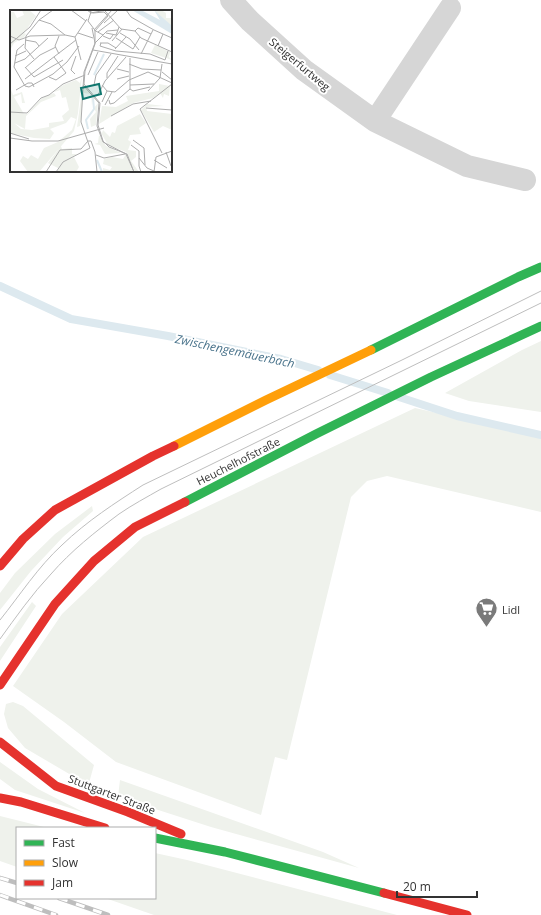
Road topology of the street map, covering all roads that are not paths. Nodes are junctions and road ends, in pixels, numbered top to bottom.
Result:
1 (231, 0) edge
2 (450, 8) dead end
3 (375, 121) junction
4 (525, 180) dead end
5 (541, 267) edge
6 (541, 326) edge
7 (0, 566) edge
8 (0, 685) edge
9 (0, 742) edge
10 (0, 789) edge
11 (0, 798) edge
12 (21, 802) junction
13 (102, 827) edge
14 (156, 838) edge
15 (225, 852) junction
16 (467, 915) edge

1 - 3 street, Steigerfurtweg
2 - 3 street
3 - 4 street, Steigerfurtweg
5 - 7 main road
6 - 8 main road, Heuchelhofstraße
9 - 15 main road, Stuttgarter Straße
10 - 12 main road
11 - 12 main road
12 - 13 main road
14 - 15 main road, Stuttgarter Straße
15 - 16 main road, Stuttgarter Straße

